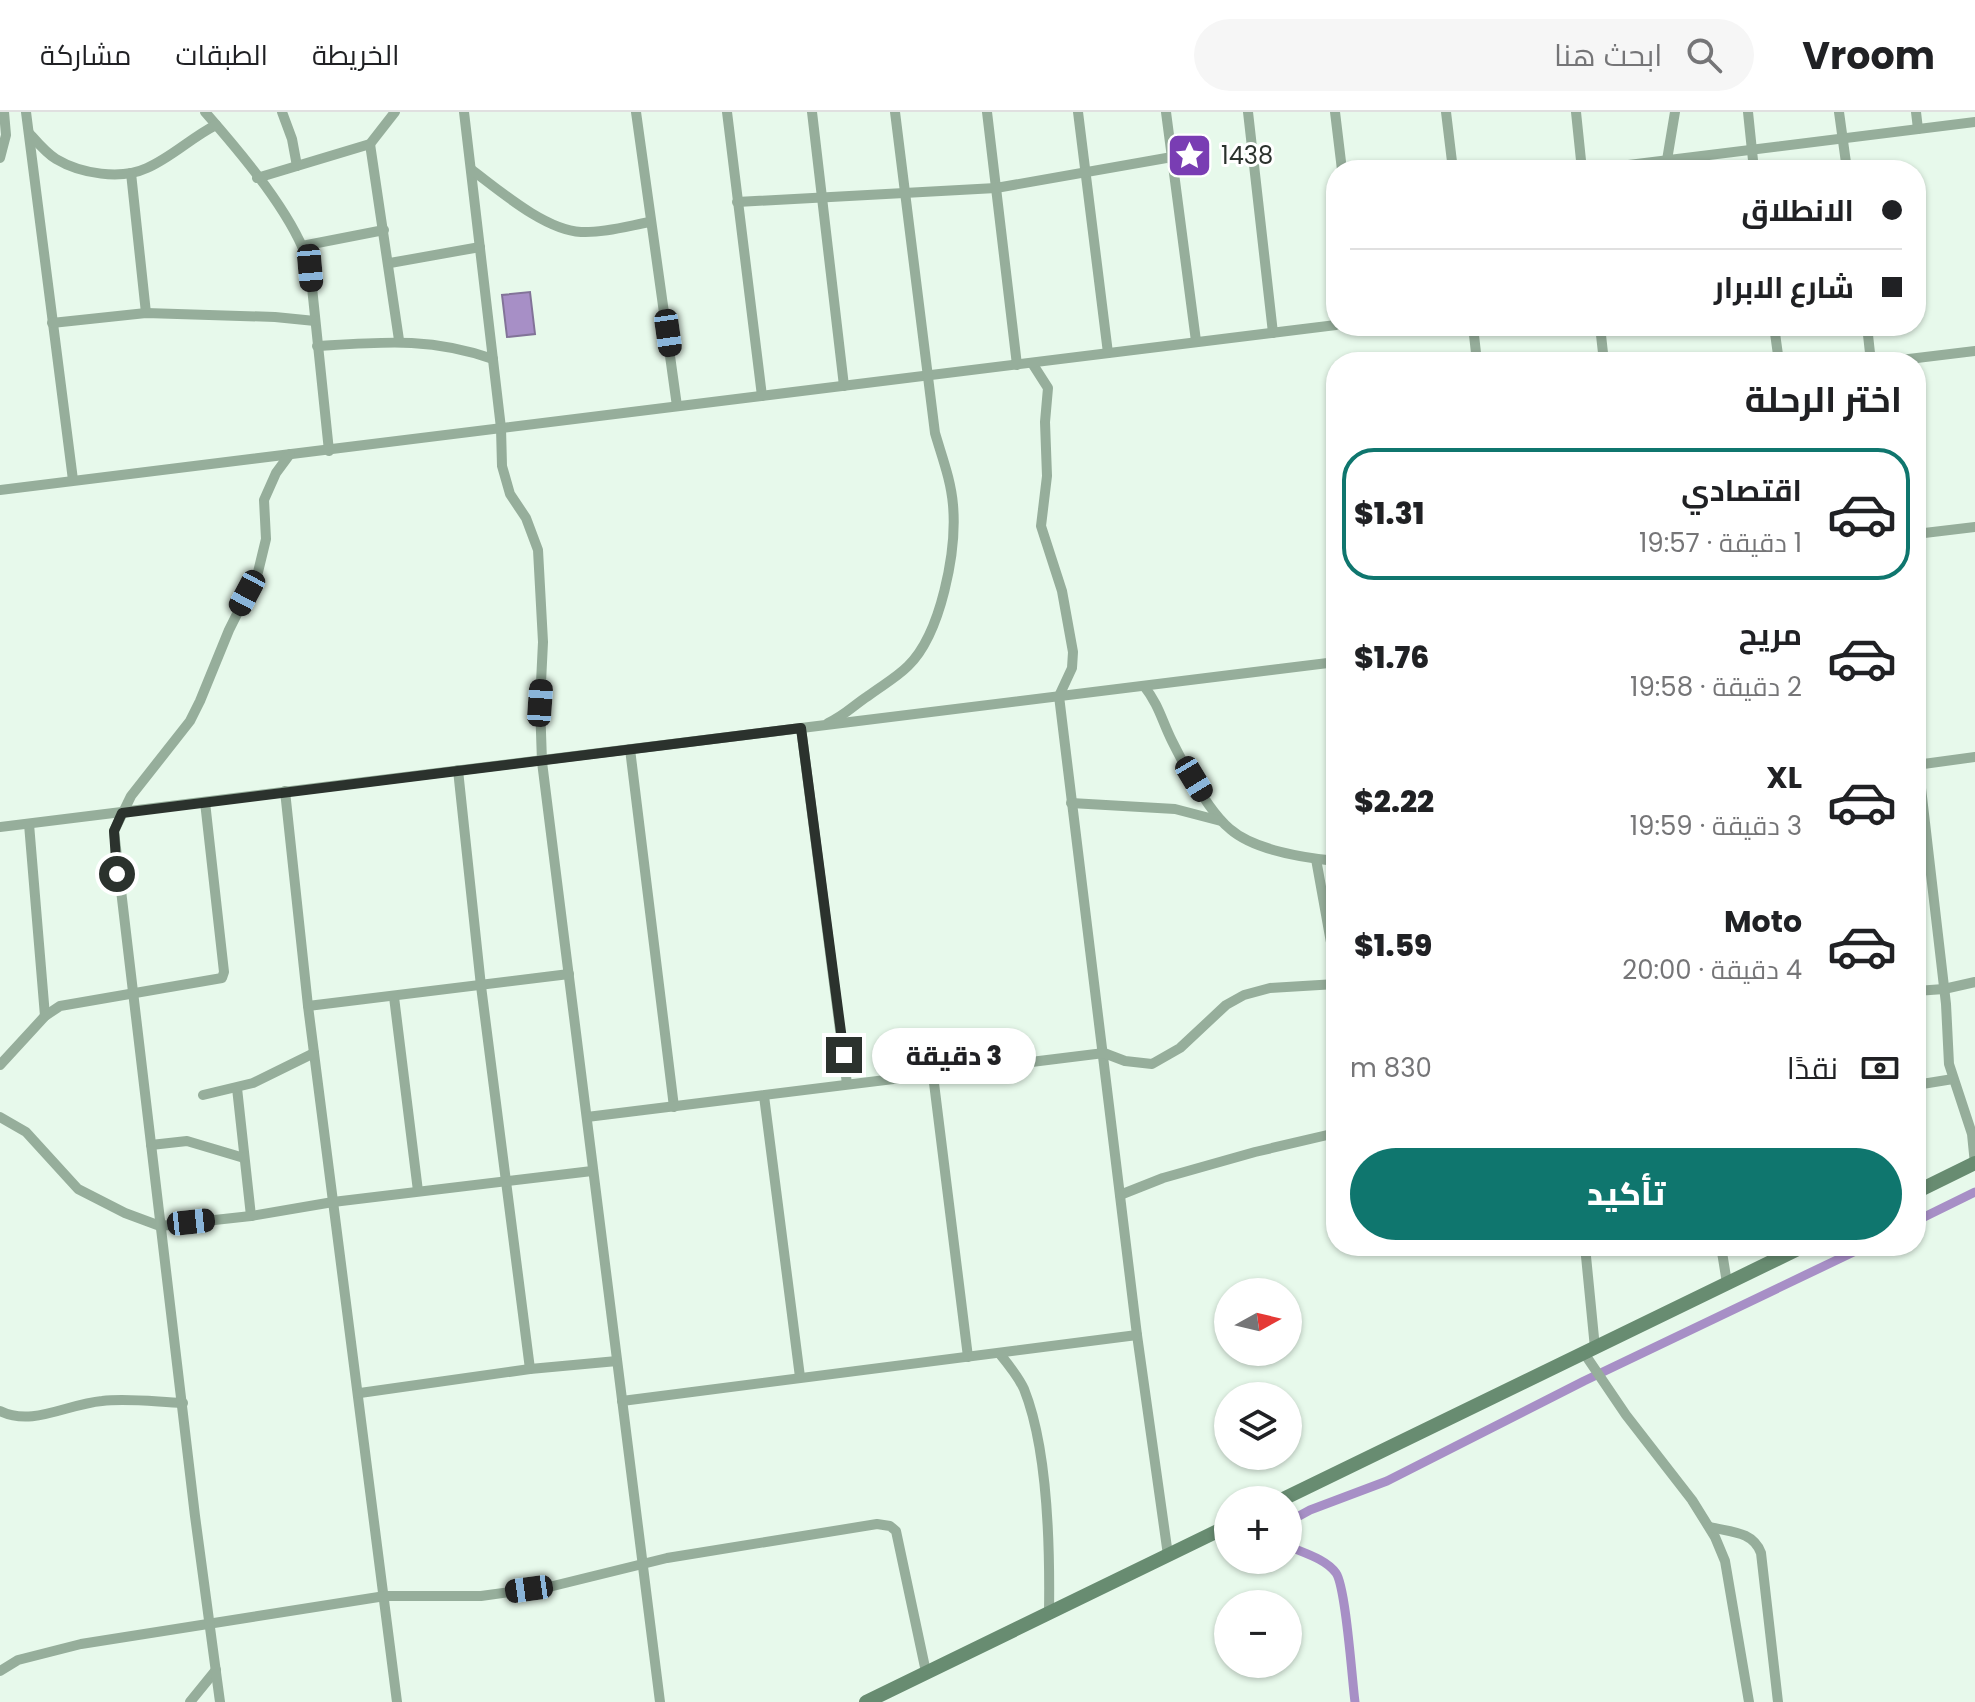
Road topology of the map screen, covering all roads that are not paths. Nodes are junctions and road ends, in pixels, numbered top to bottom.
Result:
1 (4, 112) edge
2 (26, 112) edge
3 (205, 112) edge
4 (282, 112) edge
5 (395, 112) edge
6 (464, 112) edge
7 (636, 112) edge
8 (727, 112) edge
9 (812, 112) edge
10 (895, 112) edge
11 (987, 112) edge
12 (1078, 112) edge
13 (1166, 112) edge
14 (1248, 112) edge
15 (1335, 112) edge
16 (1446, 112) edge
17 (1576, 112) edge
18 (1675, 112) edge
19 (1748, 112) edge
20 (1839, 112) edge
21 (1916, 112) edge
22 (1975, 122) edge
23 (216, 125) junction
24 (1918, 129) junction
25 (28, 132) junction
26 (1843, 138) junction
27 (370, 144) junction
28 (1751, 151) junction
29 (1172, 157) junction
30 (0, 158) edge
31 (1341, 160) edge
32 (1452, 160) edge
33 (1583, 160) edge
34 (1667, 160) joint
35 (1752, 160) edge
36 (1846, 160) edge
37 (297, 166) junction
38 (472, 170) junction
39 (1086, 171) junction
40 (131, 173) junction
41 (257, 178) junction
42 (996, 188) junction
43 (904, 195) junction
44 (823, 198) junction
45 (737, 202) junction
46 (650, 222) junction
47 (384, 230) junction
48 (302, 246) junction
49 (480, 247) junction
50 (390, 263) junction
51 (146, 313) junction
52 (315, 321) junction
53 (52, 323) junction
54 (1326, 326) edge
55 (1273, 333) junction
56 (399, 340) junction
57 (1196, 341) junction
58 (317, 346) junction
59 (1975, 351) edge
60 (1108, 353) junction
61 (1926, 357) edge
62 (493, 359) junction
63 (1032, 363) junction
64 (1017, 365) junction
65 (928, 376) junction
66 (844, 386) junction
67 (762, 396) junction
68 (677, 406) junction
69 (501, 428) junction
70 (329, 451) junction
71 (290, 454) junction
72 (73, 480) junction
73 (0, 490) edge
74 (1975, 527) edge
75 (1926, 533) edge
76 (1326, 663) edge
77 (1144, 686) junction
78 (1059, 696) junction
79 (823, 726) junction
80 (801, 728) junction
81 (630, 749) junction
82 (1975, 757) edge
83 (542, 762) junction
84 (1926, 763) edge
85 (458, 770) junction
86 (285, 791) junction
87 (205, 802) junction
88 (1071, 803) junction
89 (122, 813) junction
90 (1221, 821) junction
91 (29, 824) junction
92 (0, 827) edge
93 (1926, 839) edge
94 (1316, 859) junction
95 (1326, 860) edge
96 (1326, 914) edge
97 (569, 974) junction
98 (1975, 982) edge
99 (1326, 985) edge
100 (481, 986) junction
101 (1944, 989) junction
102 (1926, 990) edge
103 (132, 995) junction
104 (394, 997) junction
105 (308, 1006) junction
106 (45, 1016) junction
107 (314, 1053) junction
108 (1104, 1053) junction
109 (0, 1065) edge
110 (933, 1075) junction
111 (1953, 1079) junction
112 (1926, 1083) edge
113 (847, 1084) junction
114 (237, 1088) junction
115 (203, 1095) dead end
116 (764, 1096) junction
117 (674, 1107) junction
118 (0, 1117) edge
119 (587, 1117) junction
120 (1326, 1135) edge
121 (151, 1145) junction
122 (244, 1158) junction
123 (1975, 1164) edge
124 (592, 1171) junction
125 (505, 1181) junction
126 (1926, 1187) edge
127 (418, 1191) junction
128 (1120, 1195) junction
129 (333, 1202) junction
130 (251, 1216) junction
131 (160, 1226) junction
132 (1585, 1256) edge
133 (1723, 1256) edge
134 (1783, 1256) edge
135 (1727, 1283) junction
136 (1137, 1335) junction
137 (1590, 1350) junction
138 (999, 1353) junction
139 (968, 1357) junction
140 (617, 1361) junction
141 (530, 1369) junction
142 (800, 1377) junction
143 (360, 1393) junction
144 (622, 1401) junction
145 (183, 1403) junction
146 (0, 1411) edge
147 (1302, 1490) edge
148 (1710, 1527) junction
149 (1214, 1533) edge
150 (1168, 1555) junction
151 (643, 1565) junction
152 (385, 1596) junction
153 (1049, 1612) junction
154 (210, 1623) junction
155 (216, 1670) junction
156 (0, 1671) edge
157 (926, 1672) junction
158 (190, 1702) edge
159 (220, 1702) edge
160 (397, 1702) edge
161 (660, 1702) edge
162 (866, 1702) edge
163 (1749, 1702) edge
164 (1778, 1702) edge

1 - 30 street
2 - 25 street
3 - 23 street
4 - 37 street
5 - 27 street
6 - 38 street
7 - 46 street
8 - 45 street
9 - 44 street
10 - 43 street
11 - 42 street
12 - 39 street
13 - 29 street
14 - 55 street
15 - 31 street
16 - 32 street
17 - 33 street
18 - 34 street
19 - 28 street
20 - 26 street
21 - 24 street
22 - 24 street
23 - 40 street
23 - 41 street
24 - 26 street
25 - 40 street
25 - 53 street
26 - 28 street
26 - 36 street
27 - 37 street
27 - 47 street
28 - 34 street
28 - 35 street
29 - 39 street
29 - 57 street
37 - 41 street
38 - 46 street
38 - 49 street
39 - 42 street
39 - 60 street
40 - 51 street
41 - 48 street
42 - 43 street
42 - 64 street
43 - 44 street
43 - 65 street
44 - 45 street
44 - 66 street
45 - 67 street
46 - 68 street
47 - 48 street
47 - 50 street
48 - 52 street
49 - 50 street
49 - 62 street
50 - 56 street
51 - 52 street
51 - 53 street
52 - 58 street
53 - 72 street
54 - 55 street
55 - 57 street
56 - 58 street
56 - 62 street
57 - 60 street
58 - 70 street
59 - 61 street
60 - 63 street
62 - 69 street
63 - 64 street
63 - 78 street
64 - 65 street
65 - 66 street
65 - 79 street
66 - 67 street
67 - 68 street
68 - 69 street
69 - 70 street
69 - 83 street
70 - 71 street
71 - 72 street
71 - 89 street
72 - 73 street
74 - 75 street
76 - 77 street
77 - 78 street
77 - 90 street
78 - 79 street
78 - 88 street
79 - 80 street
80 - 81 street
80 - 113 street
81 - 83 street
81 - 117 street
82 - 84 street
83 - 85 street
83 - 97 street
85 - 86 street
85 - 100 street
86 - 87 street
86 - 105 street
87 - 89 street
87 - 103 street
88 - 90 street
88 - 108 street
89 - 91 street
89 - 103 street
90 - 94 street
91 - 92 street
91 - 106 street
93 - 101 street
94 - 95 street
94 - 96 street
97 - 100 street
97 - 119 street
98 - 101 street
99 - 108 street
100 - 104 street
100 - 125 street
101 - 102 street
101 - 111 street
103 - 106 street
103 - 121 street
104 - 105 street
104 - 127 street
105 - 107 street
106 - 109 street
107 - 114 street
107 - 129 street
108 - 110 street
108 - 128 street
110 - 113 street
110 - 139 street
111 - 112 street
111 - 123 street
113 - 116 street
114 - 115 street
114 - 122 street
116 - 117 street
116 - 142 street
117 - 119 street
118 - 131 street
119 - 124 street
120 - 128 street
121 - 122 street
121 - 131 street
122 - 130 street
123 - 126 street
124 - 125 street
124 - 140 street
125 - 127 street
125 - 141 street
127 - 129 street
128 - 136 street
129 - 130 street
129 - 143 street
130 - 131 street
131 - 145 street
132 - 137 street
133 - 135 street
134 - 135 street
135 - 137 street
136 - 138 street
136 - 150 street
137 - 147 street
137 - 148 street
138 - 139 street
138 - 153 street
139 - 142 street
140 - 141 street
140 - 144 street
141 - 143 street
142 - 144 street
143 - 152 street
144 - 151 street
145 - 146 street
145 - 154 street
148 - 163 street
148 - 164 street
149 - 150 street
150 - 153 street
151 - 152 street
151 - 157 street
151 - 161 street
152 - 154 street
152 - 160 street
153 - 157 street
154 - 155 street
154 - 156 street
155 - 158 street
155 - 159 street
157 - 162 street

